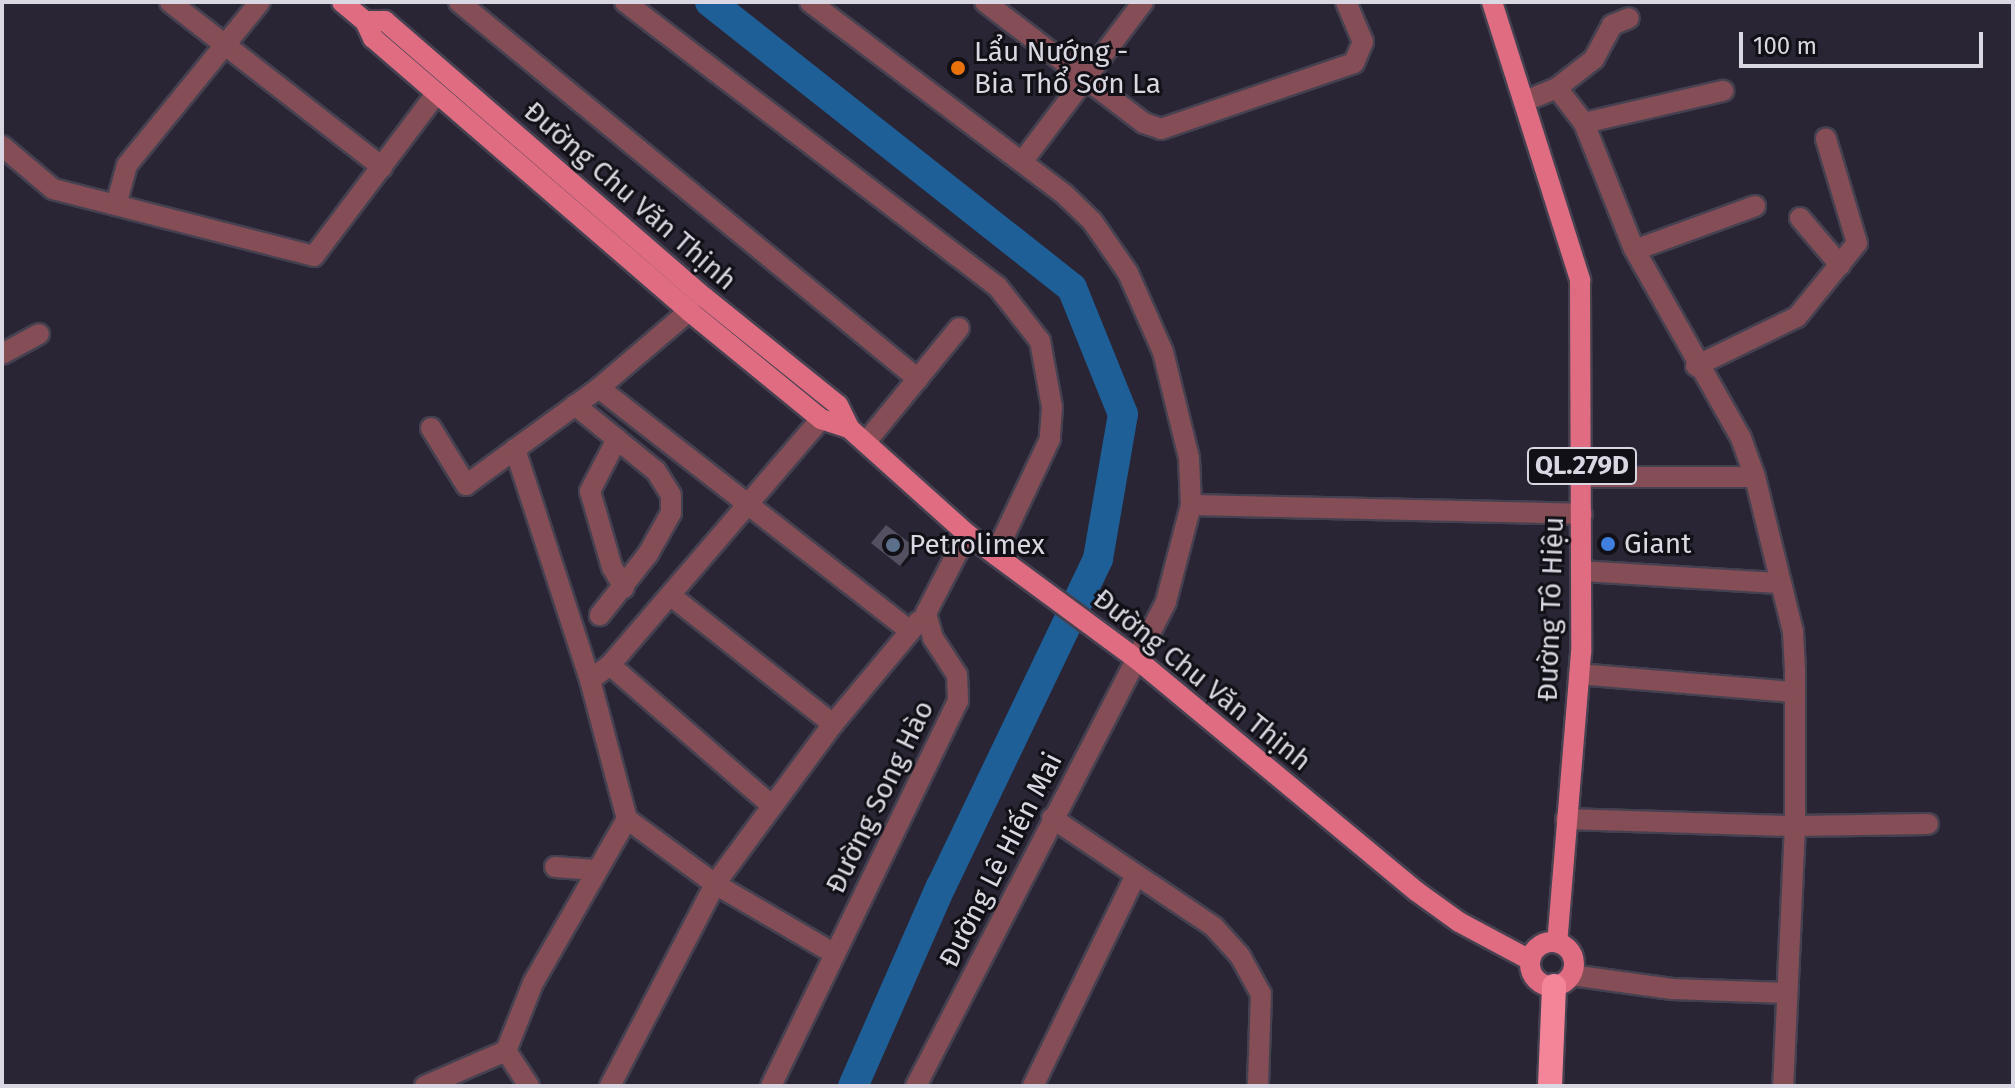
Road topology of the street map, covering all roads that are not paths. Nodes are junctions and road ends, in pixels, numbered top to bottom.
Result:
1 (170, 2) edge
2 (260, 2) edge
3 (342, 2) edge
4 (459, 2) edge
5 (625, 2) edge
6 (810, 2) edge
7 (985, 2) edge
8 (1143, 2) edge
9 (1346, 2) edge
10 (1492, 2) edge
11 (1010, 9) edge
12 (1629, 18) dead end
13 (365, 21) junction
14 (226, 45) junction
15 (1085, 78) junction
16 (1557, 88) junction
17 (1723, 91) dead end
18 (436, 94) junction
19 (1525, 101) junction
20 (1584, 123) junction
21 (1826, 139) dead end
22 (2, 146) edge
23 (1022, 162) junction
24 (382, 167) junction
25 (116, 205) junction
26 (1755, 206) dead end
27 (1800, 218) dead end
28 (1635, 250) junction
29 (1840, 265) junction
30 (689, 311) junction
31 (959, 328) dead end
32 (39, 334) dead end
33 (2, 354) edge
34 (1696, 366) junction
35 (918, 379) junction
36 (599, 388) junction
37 (575, 405) junction
38 (821, 419) junction
39 (431, 428) dead end
40 (849, 428) junction
41 (617, 439) junction
42 (866, 442) junction
43 (515, 449) junction
44 (1582, 477) junction
45 (1755, 477) junction
46 (748, 502) junction
47 (1191, 505) junction
48 (1582, 514) junction
49 (967, 534) junction
50 (995, 555) junction
51 (1581, 571) junction
52 (1780, 583) junction
53 (624, 588) junction
54 (670, 595) junction
55 (926, 613) junction
56 (600, 615) dead end
57 (910, 631) junction
58 (1132, 656) junction
59 (610, 665) junction
60 (1579, 674) junction
61 (590, 680) junction
62 (1794, 692) junction
63 (833, 724) junction
64 (771, 805) junction
65 (1052, 818) junction
66 (627, 819) junction
67 (1566, 819) junction
68 (1928, 824) dead end
69 (1795, 826) junction
70 (555, 867) dead end
71 (595, 870) junction
72 (1136, 875) junction
73 (715, 884) junction
74 (1557, 942) junction
75 (835, 954) junction
76 (1530, 960) junction
77 (1563, 980) junction
78 (1787, 993) junction
79 (506, 1051) junction
80 (425, 1086) edge
81 (529, 1086) edge
82 (610, 1086) edge
83 (771, 1086) edge
84 (916, 1086) edge
85 (1033, 1086) edge
86 (1258, 1086) edge
87 (1550, 1086) edge
88 (1783, 1086) edge

1 - 14 street
2 - 14 street
3 - 13 main road, Đường Chu Văn Thịnh
4 - 35 street
5 - 50 street
6 - 23 street, Đường Lê Hiến Mai
7 - 11 street
8 - 15 street
9 - 15 street
10 - 19 main road, Đường Tô Hiệu / QL.279D
11 - 15 street
12 - 16 street
13 - 18 main road, Đường Chu Văn Thịnh
13 - 40 main road, Đường Chu Văn Thịnh
14 - 24 street
14 - 25 street
15 - 23 street
16 - 19 street
16 - 20 street
17 - 20 street
18 - 24 street
18 - 30 main road, Đường Chu Văn Thịnh
19 - 44 main road, Đường Tô Hiệu / QL.279D
20 - 28 street
21 - 29 street
22 - 25 street
23 - 47 street, Đường Lê Hiến Mai
24 - 25 street
26 - 28 street
27 - 29 street
28 - 34 street
29 - 34 street
30 - 36 street
30 - 38 main road, Đường Chu Văn Thịnh
31 - 35 street
32 - 33 street
34 - 45 street
35 - 42 street
36 - 37 street
36 - 46 street
37 - 41 street
37 - 43 street
38 - 40 main road, Đường Chu Văn Thịnh
38 - 46 street
39 - 43 street
40 - 42 main road, Đường Chu Văn Thịnh
41 - 53 street
41 - 53 street
42 - 49 main road, Đường Chu Văn Thịnh
43 - 61 street
44 - 45 street
44 - 48 main road, Đường Tô Hiệu / QL.279D
45 - 52 street
46 - 54 street
46 - 57 street
47 - 48 street
47 - 58 street, Đường Lê Hiến Mai
48 - 51 main road, Đường Tô Hiệu / QL.279D
49 - 50 main road, Đường Chu Văn Thịnh
49 - 55 street
50 - 58 main road, Đường Chu Văn Thịnh
51 - 52 street
51 - 60 main road, Đường Tô Hiệu / QL.279D
52 - 62 street
53 - 56 street
54 - 59 street
54 - 63 street
55 - 57 street
55 - 75 street, Đường Song Hào
57 - 63 street
58 - 65 street, Đường Lê Hiến Mai
58 - 76 main road, Đường Chu Văn Thịnh
59 - 61 street
59 - 64 street
60 - 62 street
60 - 67 main road, Đường Tô Hiệu / QL.279D
61 - 66 street
62 - 69 street
63 - 64 street
64 - 73 street
65 - 72 street
65 - 84 street, Đường Lê Hiến Mai
66 - 71 street
66 - 73 street
67 - 69 street
67 - 74 main road, Đường Tô Hiệu / QL.279D
68 - 69 street
69 - 78 street
70 - 71 street
71 - 79 street
72 - 85 street
72 - 86 street
73 - 75 street
73 - 82 street
74 - 76 main road
74 - 77 main road
75 - 83 street, Đường Song Hào
76 - 77 main road
77 - 78 street
77 - 87 highway
78 - 88 street
79 - 80 street
79 - 81 street

